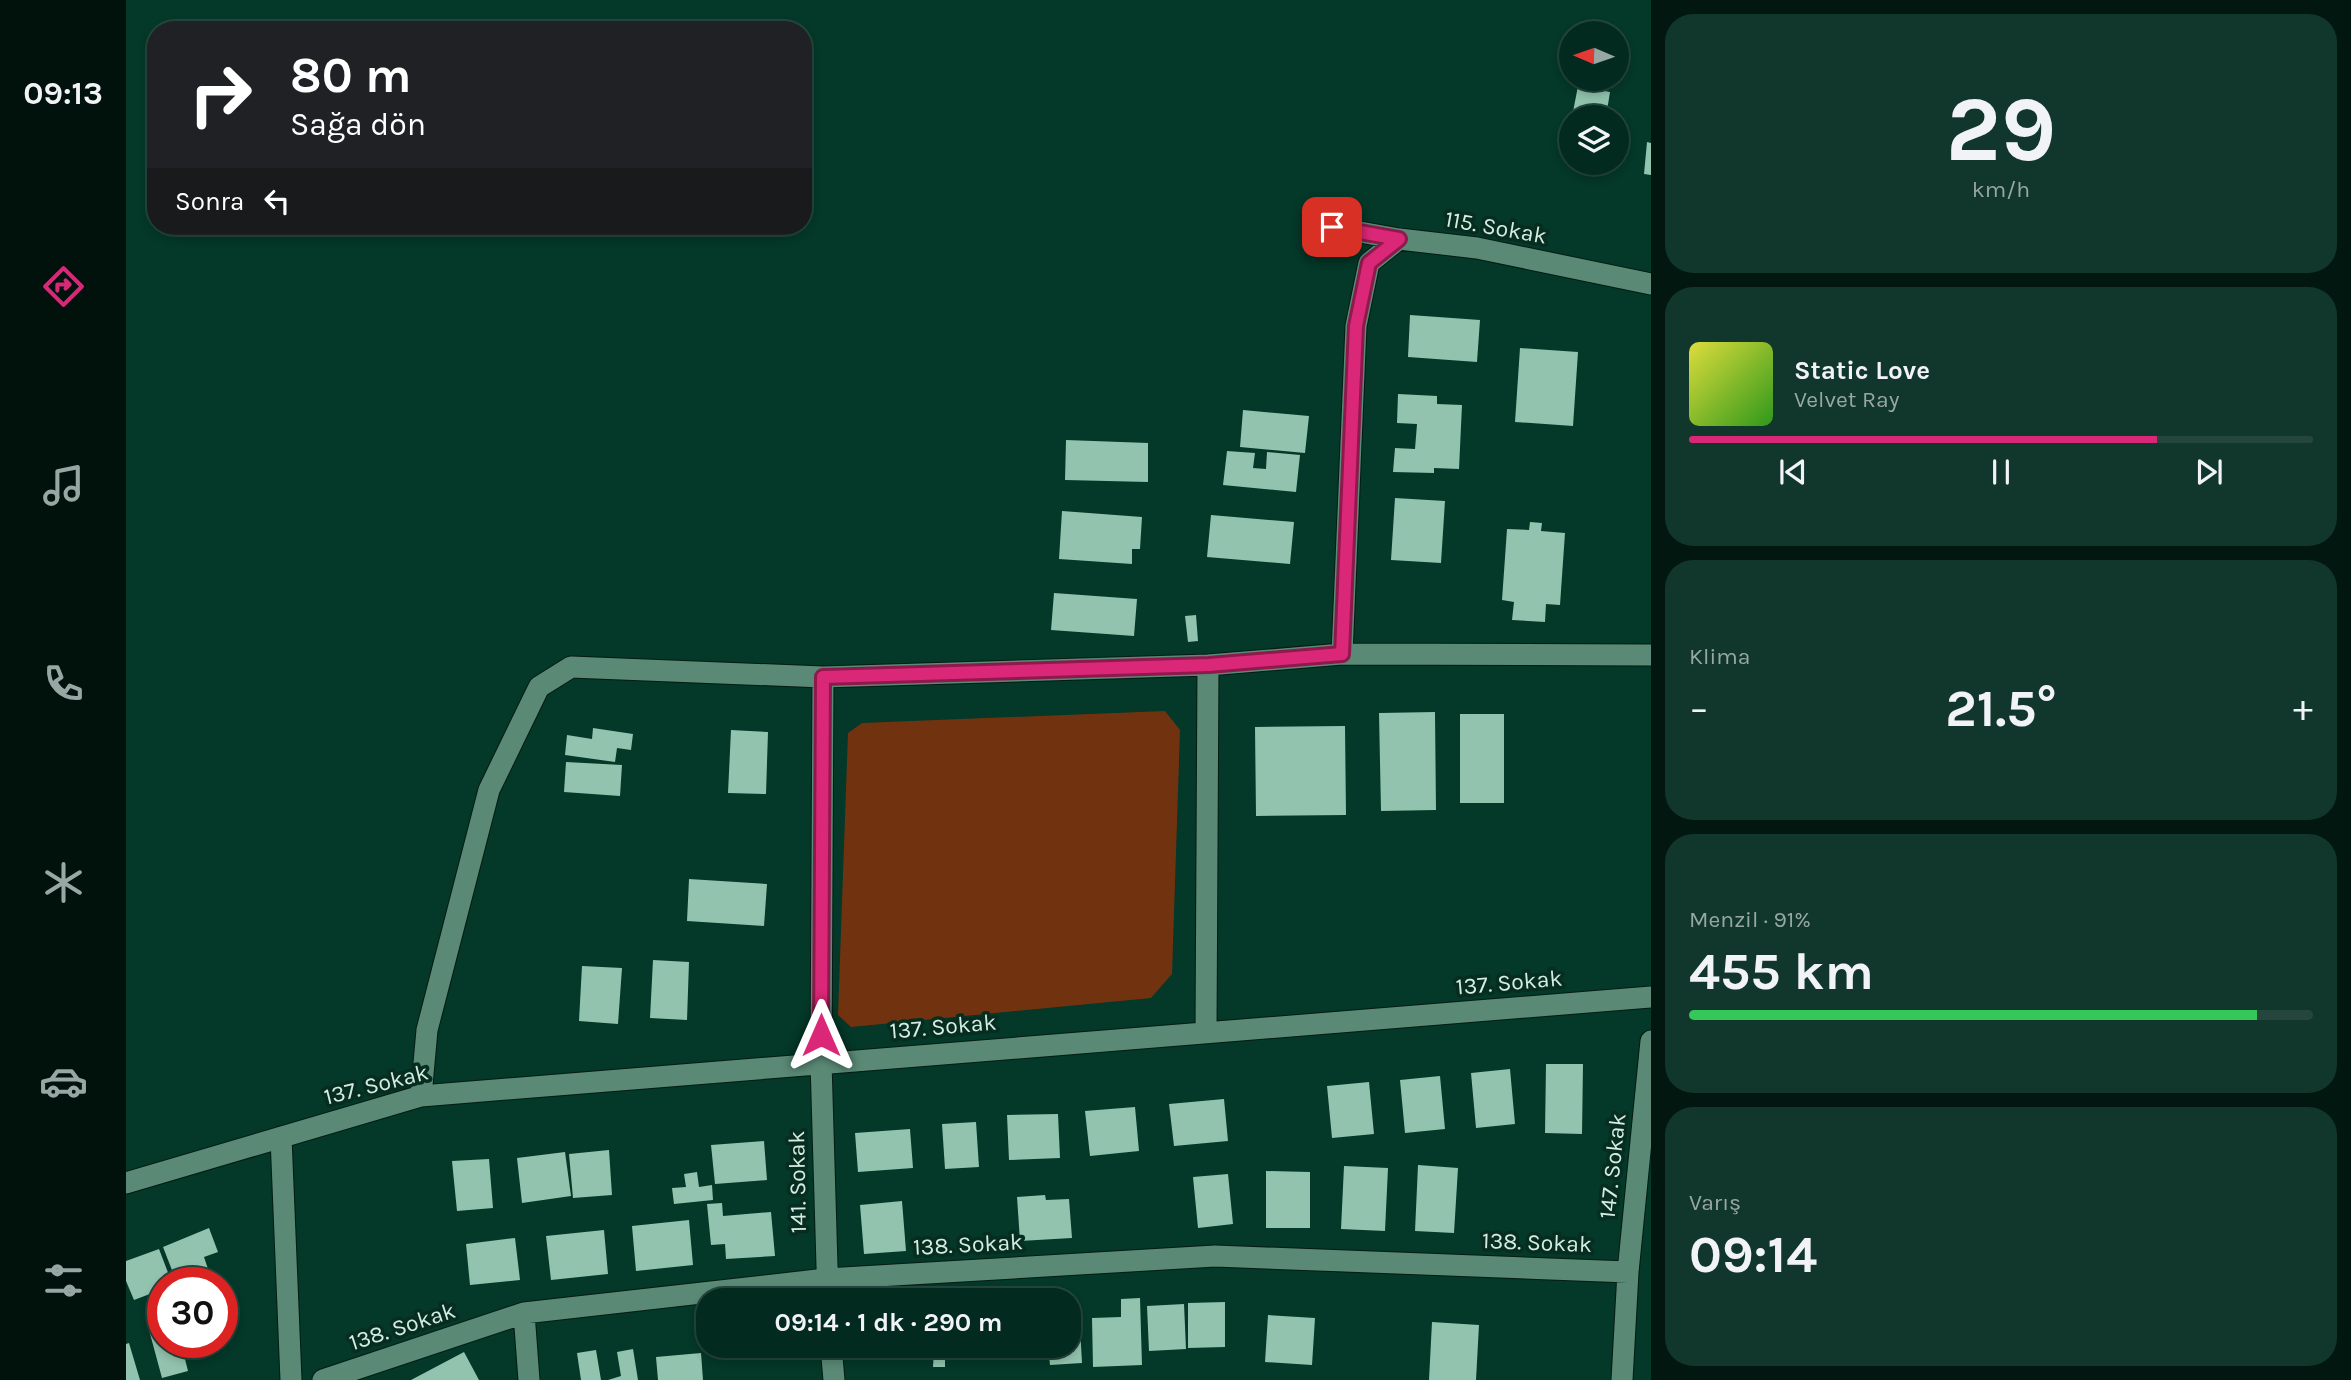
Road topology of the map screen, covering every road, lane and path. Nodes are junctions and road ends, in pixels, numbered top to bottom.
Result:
1 (1332, 227) dead end
2 (1399, 239) junction
3 (1651, 284) edge
4 (1342, 654) junction
5 (1651, 655) edge
6 (1209, 665) junction
7 (823, 677) junction
8 (1651, 997) edge
9 (1206, 1032) junction
10 (1651, 1041) edge
11 (821, 1062) junction
12 (421, 1096) junction
13 (281, 1137) junction
14 (126, 1183) edge
15 (1628, 1272) junction
16 (827, 1288) edge
17 (850, 1288) edge
18 (696, 1300) edge
19 (524, 1313) junction
20 (832, 1358) edge
21 (291, 1380) edge
22 (323, 1380) edge
23 (529, 1380) edge
24 (834, 1380) edge
25 (1622, 1380) edge

1 - 2 street, 115. Sokak
2 - 3 street, 115. Sokak
2 - 4 street
4 - 5 street
4 - 6 street
6 - 7 street
6 - 9 street
7 - 11 street, 141. Sokak
7 - 12 street
8 - 9 street, 137. Sokak
9 - 11 street, 137. Sokak
10 - 15 street, 147. Sokak
11 - 12 street, 137. Sokak
11 - 16 street, 141. Sokak
12 - 13 street, 137. Sokak
13 - 14 street, 137. Sokak
13 - 21 street
15 - 17 street, 138. Sokak
15 - 25 street, 147. Sokak
18 - 19 street, 138. Sokak
19 - 22 street, 138. Sokak
19 - 23 street
20 - 24 street

